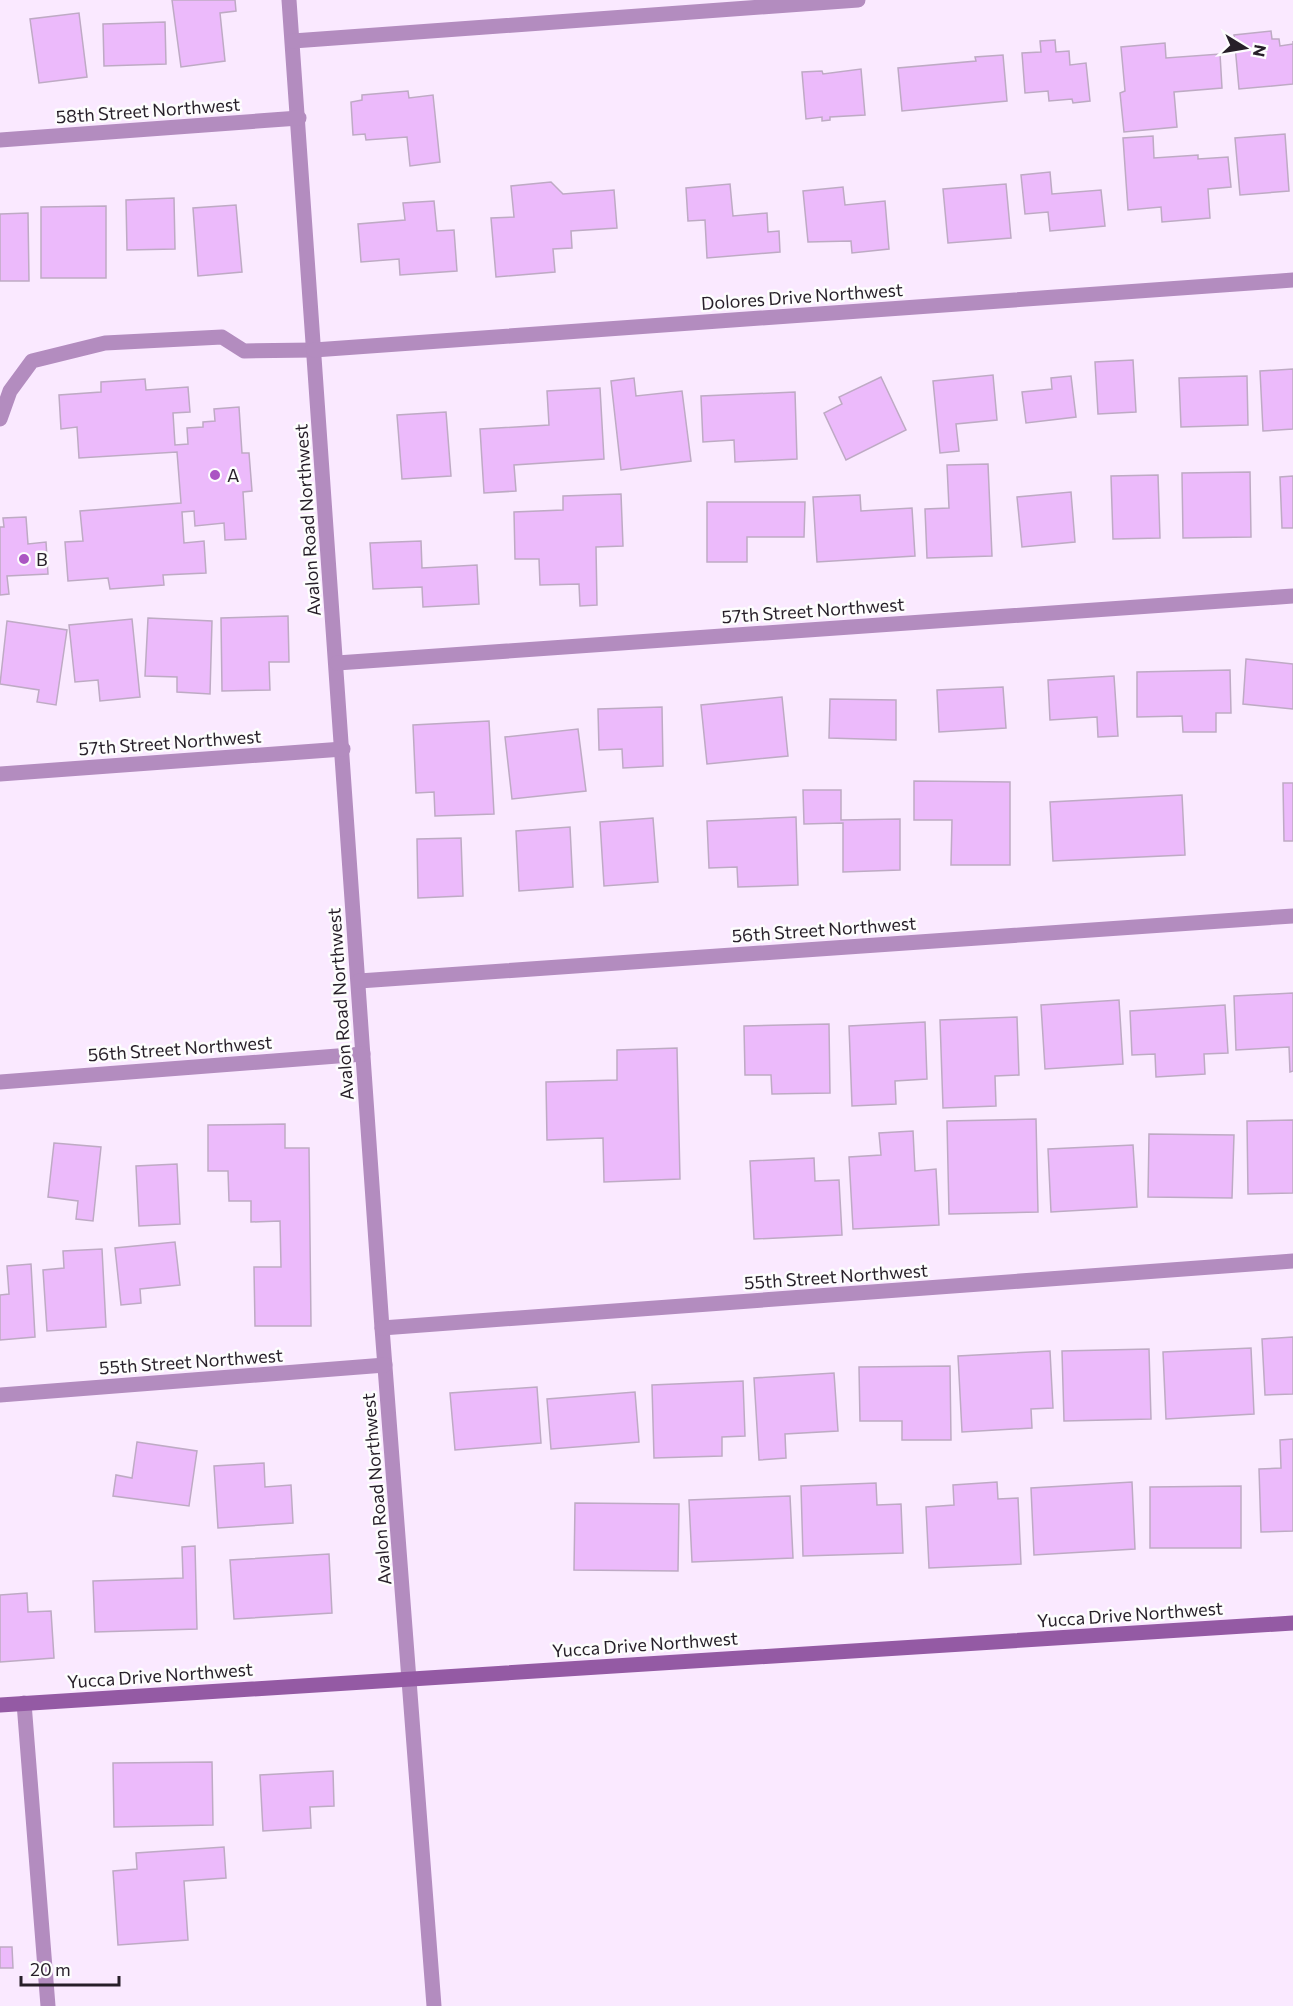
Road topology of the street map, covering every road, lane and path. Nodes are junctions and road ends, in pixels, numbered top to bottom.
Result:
1 (289, 0) edge
2 (858, 0) edge
3 (293, 40) junction
4 (299, 118) junction
5 (0, 140) edge
6 (1293, 280) edge
7 (314, 350) junction
8 (0, 418) edge
9 (1293, 596) edge
10 (337, 663) junction
11 (343, 749) junction
12 (0, 774) edge
13 (1293, 916) edge
14 (358, 981) junction
15 (363, 1054) junction
16 (0, 1082) edge
17 (1293, 1261) edge
18 (382, 1328) junction
19 (385, 1365) junction
20 (0, 1395) edge
21 (1293, 1623) edge
22 (410, 1678) junction
23 (24, 1703) junction
24 (0, 1705) edge
25 (48, 2006) edge
26 (434, 2006) edge

1 - 3 street, Avalon Road Northwest
2 - 3 street
3 - 4 street, Avalon Road Northwest
4 - 5 street, 58th Street Northwest
4 - 7 street, Avalon Road Northwest
6 - 7 street, Dolores Drive Northwest
7 - 8 street, Dolores Drive Northwest
7 - 10 street, Avalon Road Northwest
9 - 10 street, 57th Street Northwest
10 - 11 street, Avalon Road Northwest
11 - 12 street, 57th Street Northwest
11 - 14 street, Avalon Road Northwest
13 - 14 street, 56th Street Northwest
14 - 15 street, Avalon Road Northwest
15 - 16 street, 56th Street Northwest
15 - 18 street, Avalon Road Northwest
17 - 18 street, 55th Street Northwest
18 - 19 street, Avalon Road Northwest
19 - 20 street, 55th Street Northwest
19 - 22 street, Avalon Road Northwest
21 - 22 street, Yucca Drive Northwest
22 - 23 street, Yucca Drive Northwest
22 - 26 street, Avalon Road Northwest
23 - 24 street, Yucca Drive Northwest
23 - 25 street

